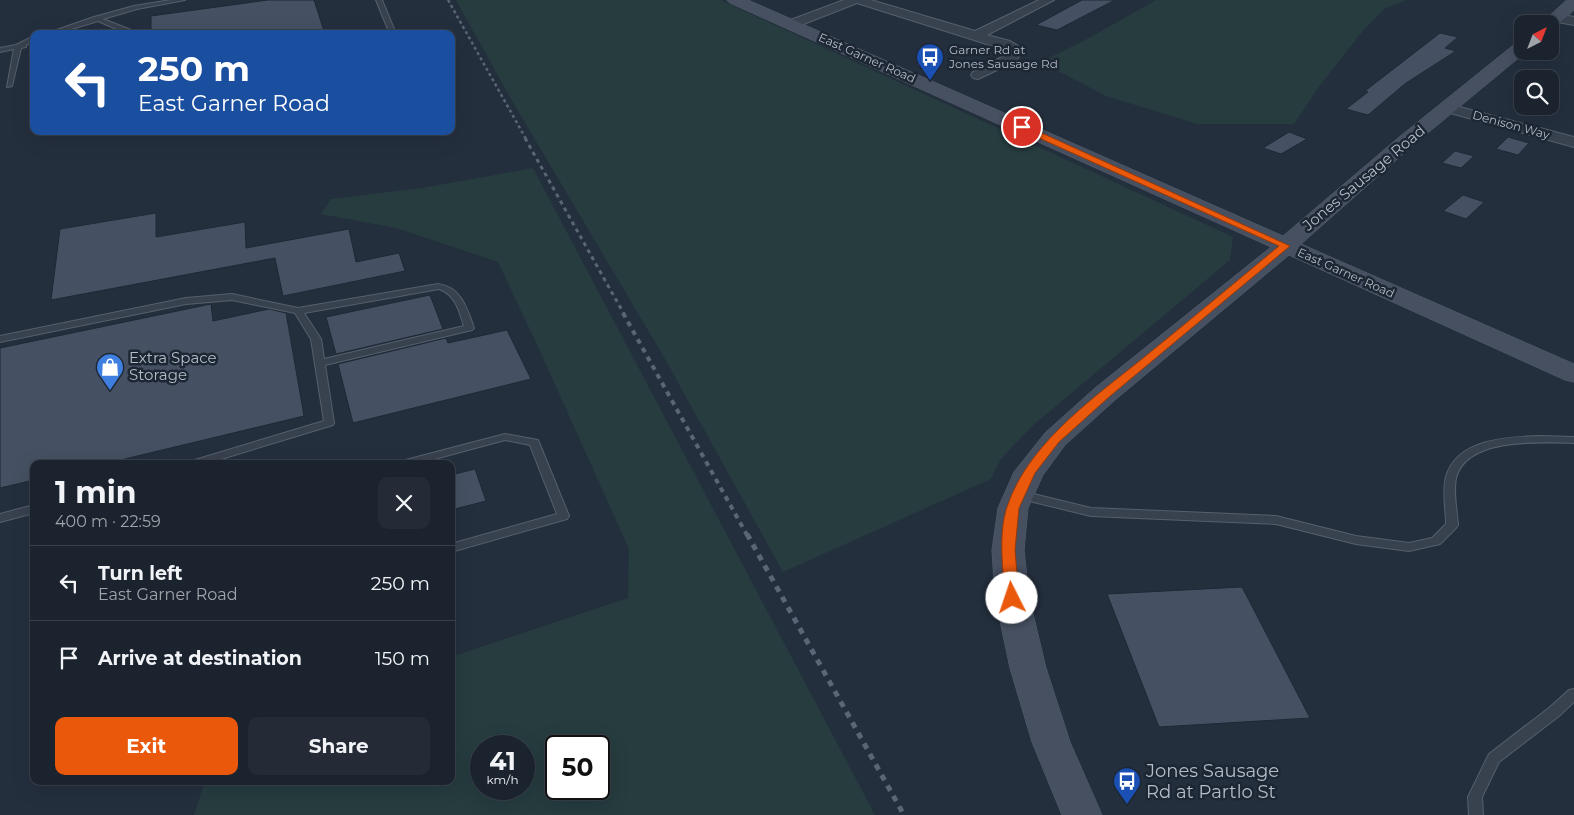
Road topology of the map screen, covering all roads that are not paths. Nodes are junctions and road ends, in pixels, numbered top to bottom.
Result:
1 (182, 0) edge
2 (379, 0) edge
3 (735, 0) edge
4 (857, 0) edge
5 (1048, 0) edge
6 (1574, 2) edge
7 (1559, 16) edge
8 (96, 18) junction
9 (1559, 21) edge
10 (1574, 21) edge
11 (792, 24) junction
12 (60, 30) edge
13 (125, 30) edge
14 (391, 30) edge
15 (976, 35) junction
16 (30, 40) edge
17 (30, 46) edge
18 (18, 47) junction
19 (0, 50) edge
20 (1514, 54) edge
21 (978, 75) dead end
22 (9, 86) dead end
23 (1448, 108) junction
24 (1574, 142) edge
25 (1286, 246) junction
26 (298, 311) junction
27 (0, 339) edge
28 (320, 363) junction
29 (1574, 374) edge
30 (1574, 440) edge
31 (205, 460) edge
32 (417, 460) edge
33 (1019, 494) junction
34 (30, 510) edge
35 (0, 518) edge
36 (455, 547) edge
37 (1574, 694) edge
38 (1082, 815) edge
39 (1476, 815) edge

1 - 8 lane
2 - 14 lane
3 - 11 main road, East Garner Road
4 - 11 street
4 - 15 street
5 - 15 street
6 - 7 main road
8 - 12 lane
8 - 13 lane
9 - 10 street
11 - 25 main road, East Garner Road
15 - 21 street
16 - 18 lane
17 - 18 lane
18 - 19 lane
18 - 22 lane
20 - 23 main road, Jones Sausage Road
23 - 24 street, Denison Way
23 - 25 main road, Jones Sausage Road
25 - 29 main road, East Garner Road
25 - 33 main road, Jones Sausage Road
26 - 27 lane
26 - 28 lane
26 - 28 lane
28 - 31 lane
30 - 33 lane
32 - 36 lane
33 - 38 main road, Jones Sausage Road
34 - 35 lane
37 - 39 lane

